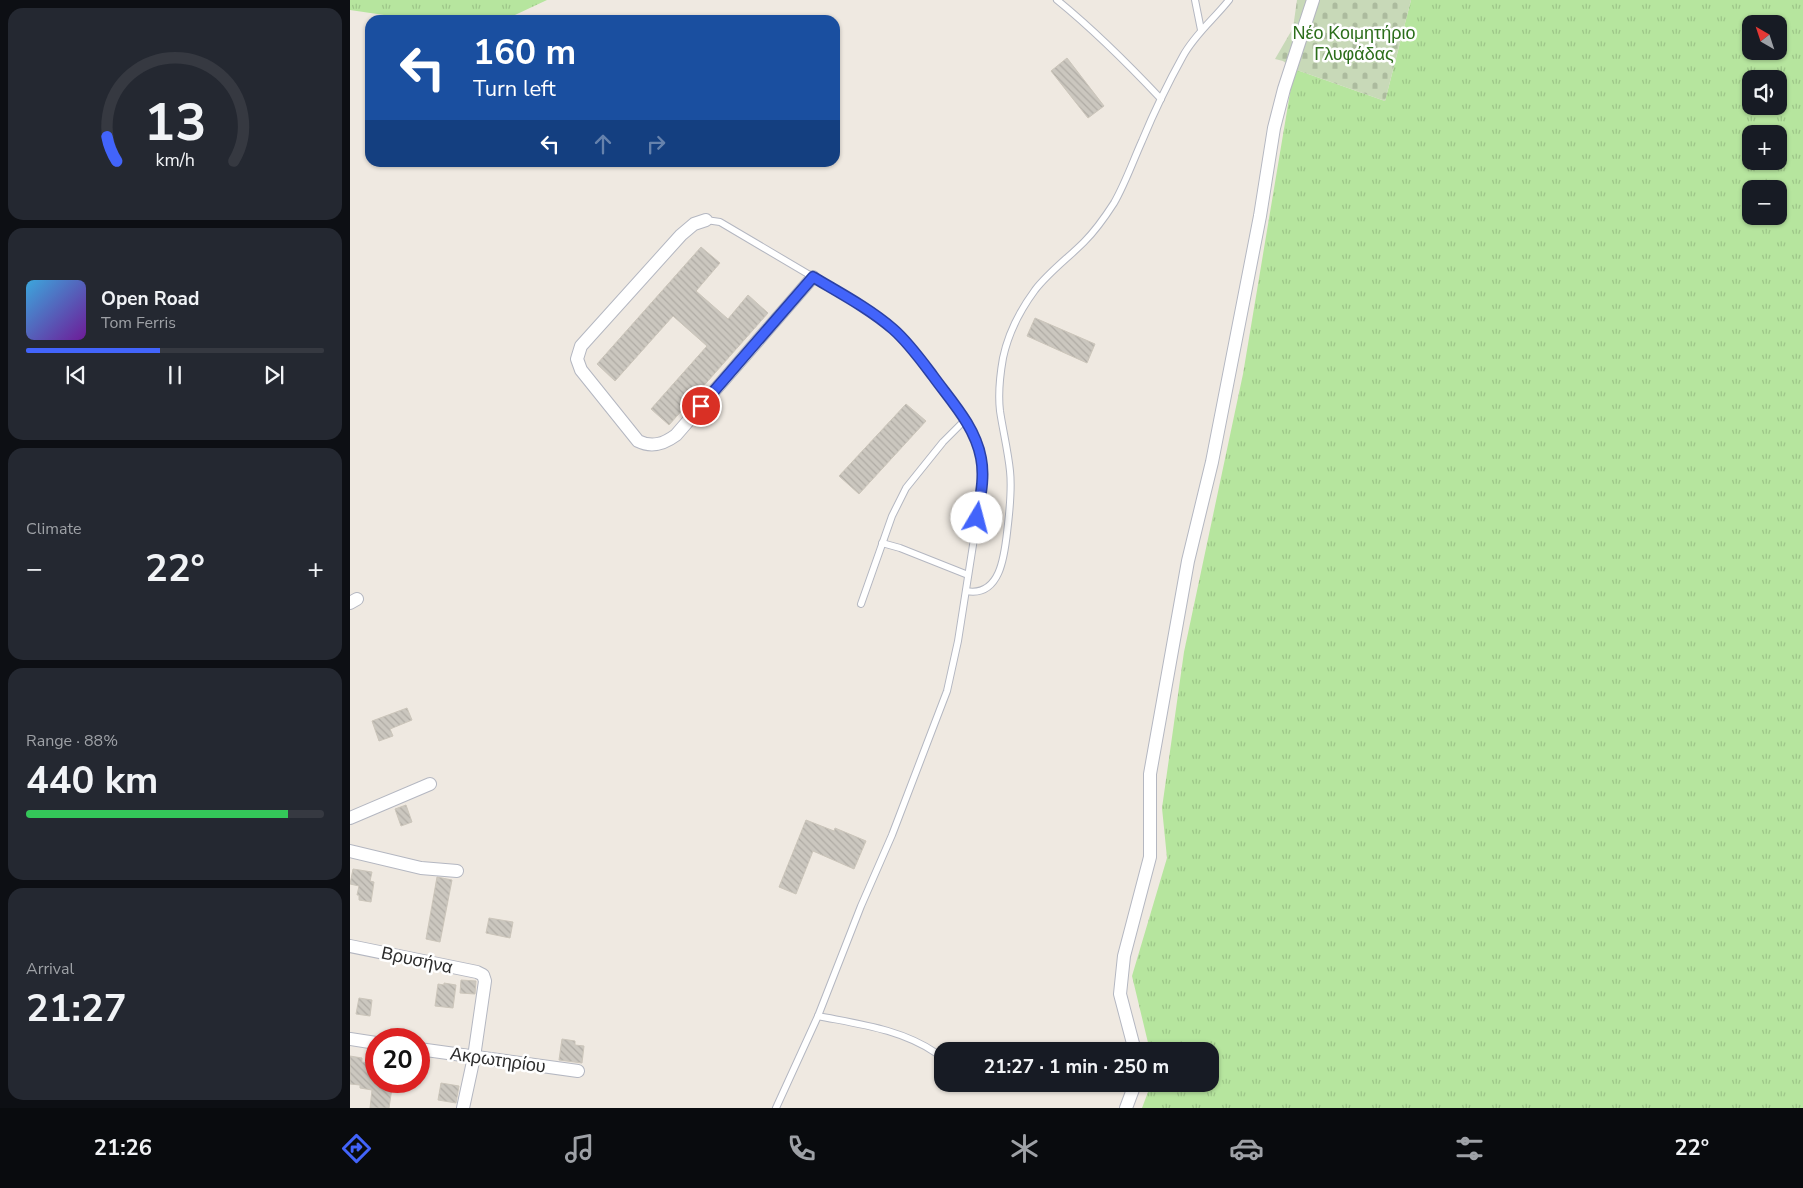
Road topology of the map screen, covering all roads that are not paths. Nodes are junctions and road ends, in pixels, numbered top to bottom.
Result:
1 (1057, 0) edge
2 (1195, 0) edge
3 (1229, 0) edge
4 (1313, 0) edge
5 (1201, 30) junction
6 (1161, 98) junction
7 (706, 220) joint
8 (813, 277) junction
9 (966, 420) junction
10 (882, 543) junction
11 (968, 575) junction
12 (966, 591) junction
13 (861, 604) dead end
14 (430, 784) dead end
15 (350, 818) edge
16 (350, 851) edge
17 (457, 871) dead end
18 (350, 946) edge
19 (818, 1016) junction
20 (350, 1039) edge
21 (365, 1041) edge
22 (1133, 1042) edge
23 (430, 1051) edge
24 (934, 1052) edge
25 (474, 1057) junction
26 (578, 1071) dead end
27 (1132, 1092) edge
28 (463, 1108) edge
29 (776, 1108) edge
30 (1126, 1108) edge

1 - 6 lane
2 - 5 lane
3 - 5 lane
4 - 22 street
5 - 6 lane
6 - 12 lane
7 - 8 lane
7 - 8 street
8 - 9 lane
9 - 10 lane
9 - 11 lane
10 - 11 lane
10 - 13 lane
11 - 12 lane
12 - 19 lane
14 - 15 street
16 - 17 street
18 - 25 street, Βρυσήνα
19 - 24 lane
19 - 29 lane
20 - 21 street
23 - 25 street, Ακρωτηρίου
25 - 26 street, Ακρωτηρίου
25 - 28 street
27 - 30 street

